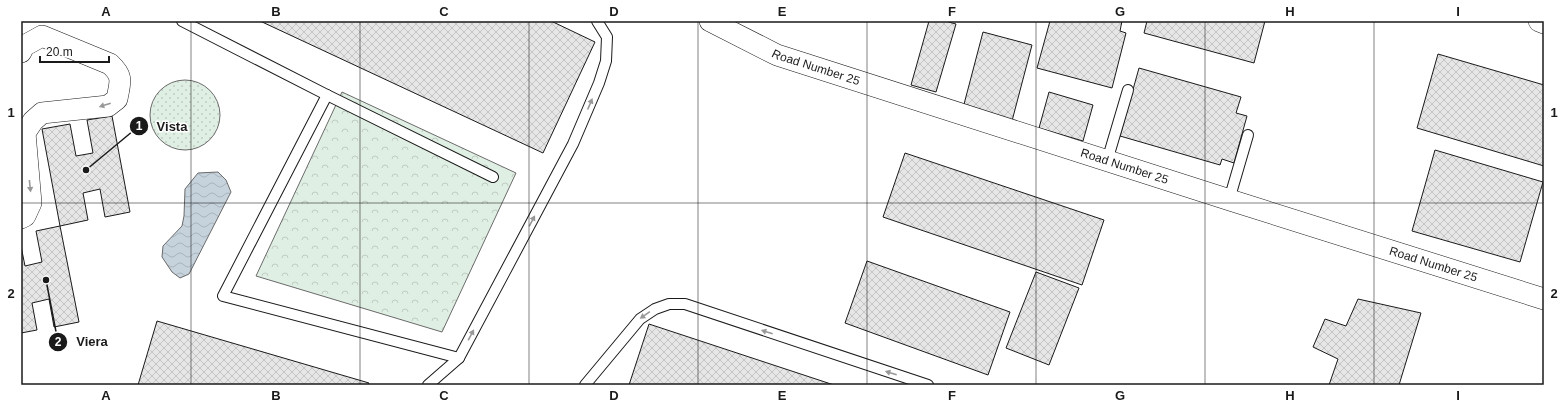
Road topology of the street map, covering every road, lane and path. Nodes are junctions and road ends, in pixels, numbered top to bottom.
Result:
1 (182, 21) edge
2 (597, 21) edge
3 (710, 21) edge
4 (1539, 21) edge
5 (1544, 23) edge
6 (21, 52) edge
7 (1128, 90) dead end
8 (327, 95) junction
9 (1248, 135) dead end
10 (1107, 161) junction
11 (493, 177) dead end
12 (1230, 200) junction
13 (21, 218) edge
14 (1544, 299) edge
15 (459, 358) junction
16 (428, 385) edge
17 (585, 385) edge
18 (928, 385) edge

1 - 8 lane
15 -> 2 lane
3 - 10 street, Road Number 25
4 - 5 street
6 -> 13 street
7 - 10 lane
8 - 11 lane
8 - 15 lane
9 - 12 lane
10 - 12 street, Road Number 25
12 - 14 street, Road Number 25
15 - 16 lane
18 -> 17 lane

